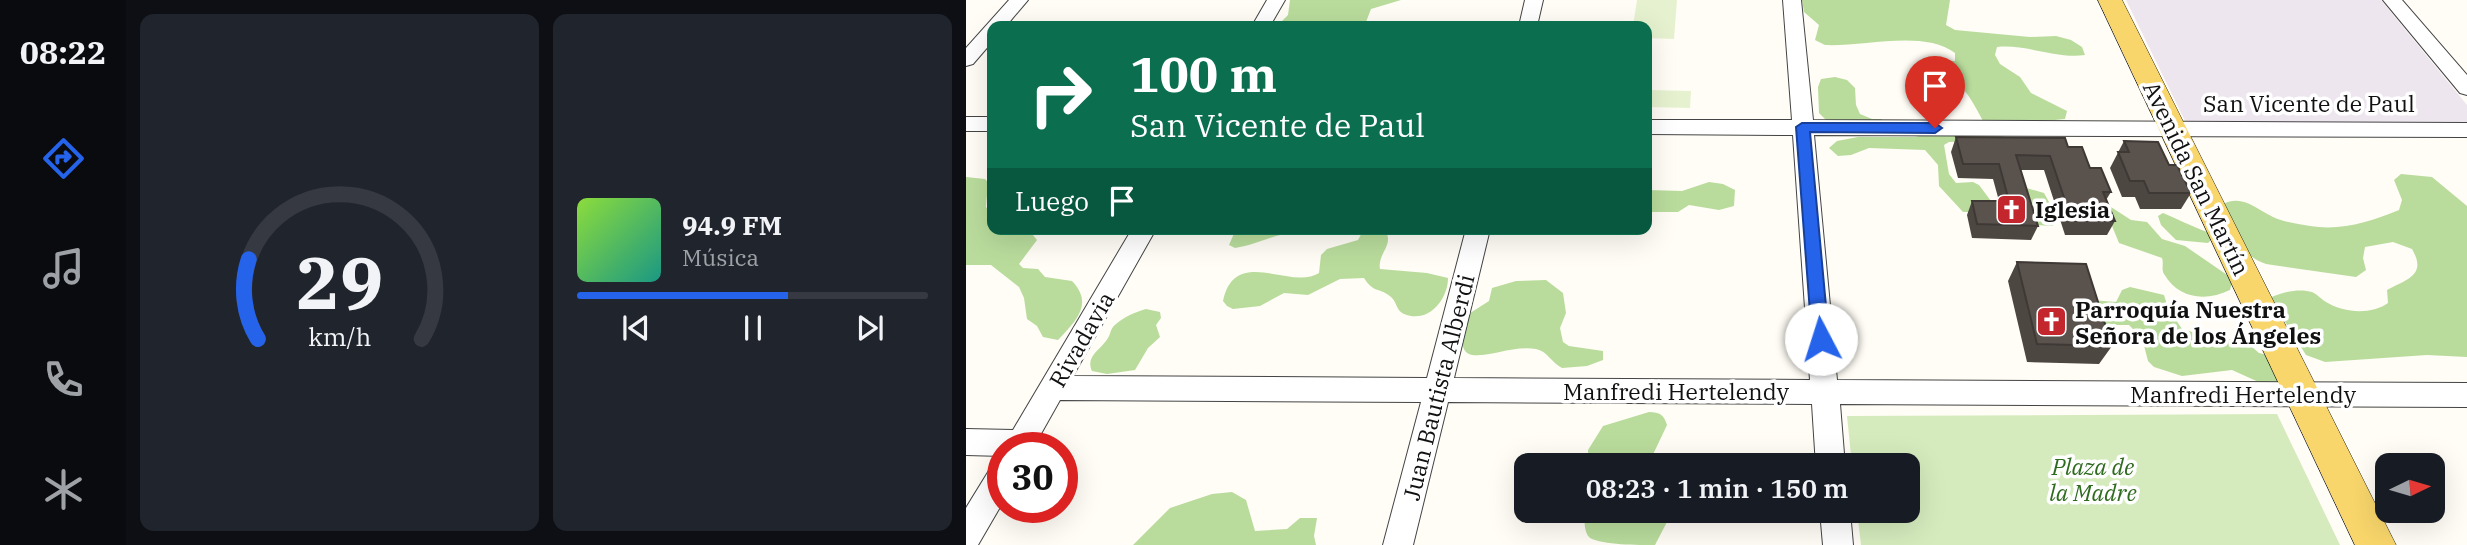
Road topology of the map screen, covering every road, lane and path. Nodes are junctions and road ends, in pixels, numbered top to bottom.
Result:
1 (1019, 0) edge
2 (1276, 0) edge
3 (1534, 0) edge
4 (1792, 0) edge
5 (2110, 0) edge
6 (2392, 0) edge
7 (1000, 21) edge
8 (1264, 21) edge
9 (1529, 21) edge
10 (987, 36) edge
11 (966, 60) edge
12 (2467, 88) edge
13 (966, 124) edge
14 (987, 124) edge
15 (1652, 127) edge
16 (1802, 127) junction
17 (2173, 129) junction
18 (2467, 130) edge
19 (1141, 235) edge
20 (1477, 235) edge
21 (1053, 388) junction
22 (1439, 390) junction
23 (1825, 392) junction
24 (2303, 394) junction
25 (2467, 395) edge
26 (1028, 432) edge
27 (966, 442) edge
28 (987, 444) edge
29 (1830, 453) edge
30 (987, 501) edge
31 (1836, 523) edge
32 (966, 536) edge
33 (1398, 545) edge
34 (1838, 545) edge
35 (2376, 545) edge

1 - 7 street
2 - 8 street
3 - 9 street
4 - 16 street
5 - 17 main road, Avenida San Martín
6 - 12 street
10 - 11 street
13 - 14 street
15 - 16 street, San Vicente de Paul
16 - 17 street, San Vicente de Paul
16 - 23 street
17 - 18 street, San Vicente de Paul
17 - 24 main road, Avenida San Martín
19 - 21 street, Rivadavia
20 - 22 street, Juan Bautista Alberdi
21 - 22 street, Manfredi Hertelendy
21 - 26 street, Rivadavia
22 - 23 street, Manfredi Hertelendy
22 - 33 street, Juan Bautista Alberdi
23 - 24 street, Manfredi Hertelendy
23 - 29 street
24 - 25 street, Manfredi Hertelendy
24 - 35 main road, Avenida San Martín
27 - 28 street
30 - 32 street
31 - 34 street

